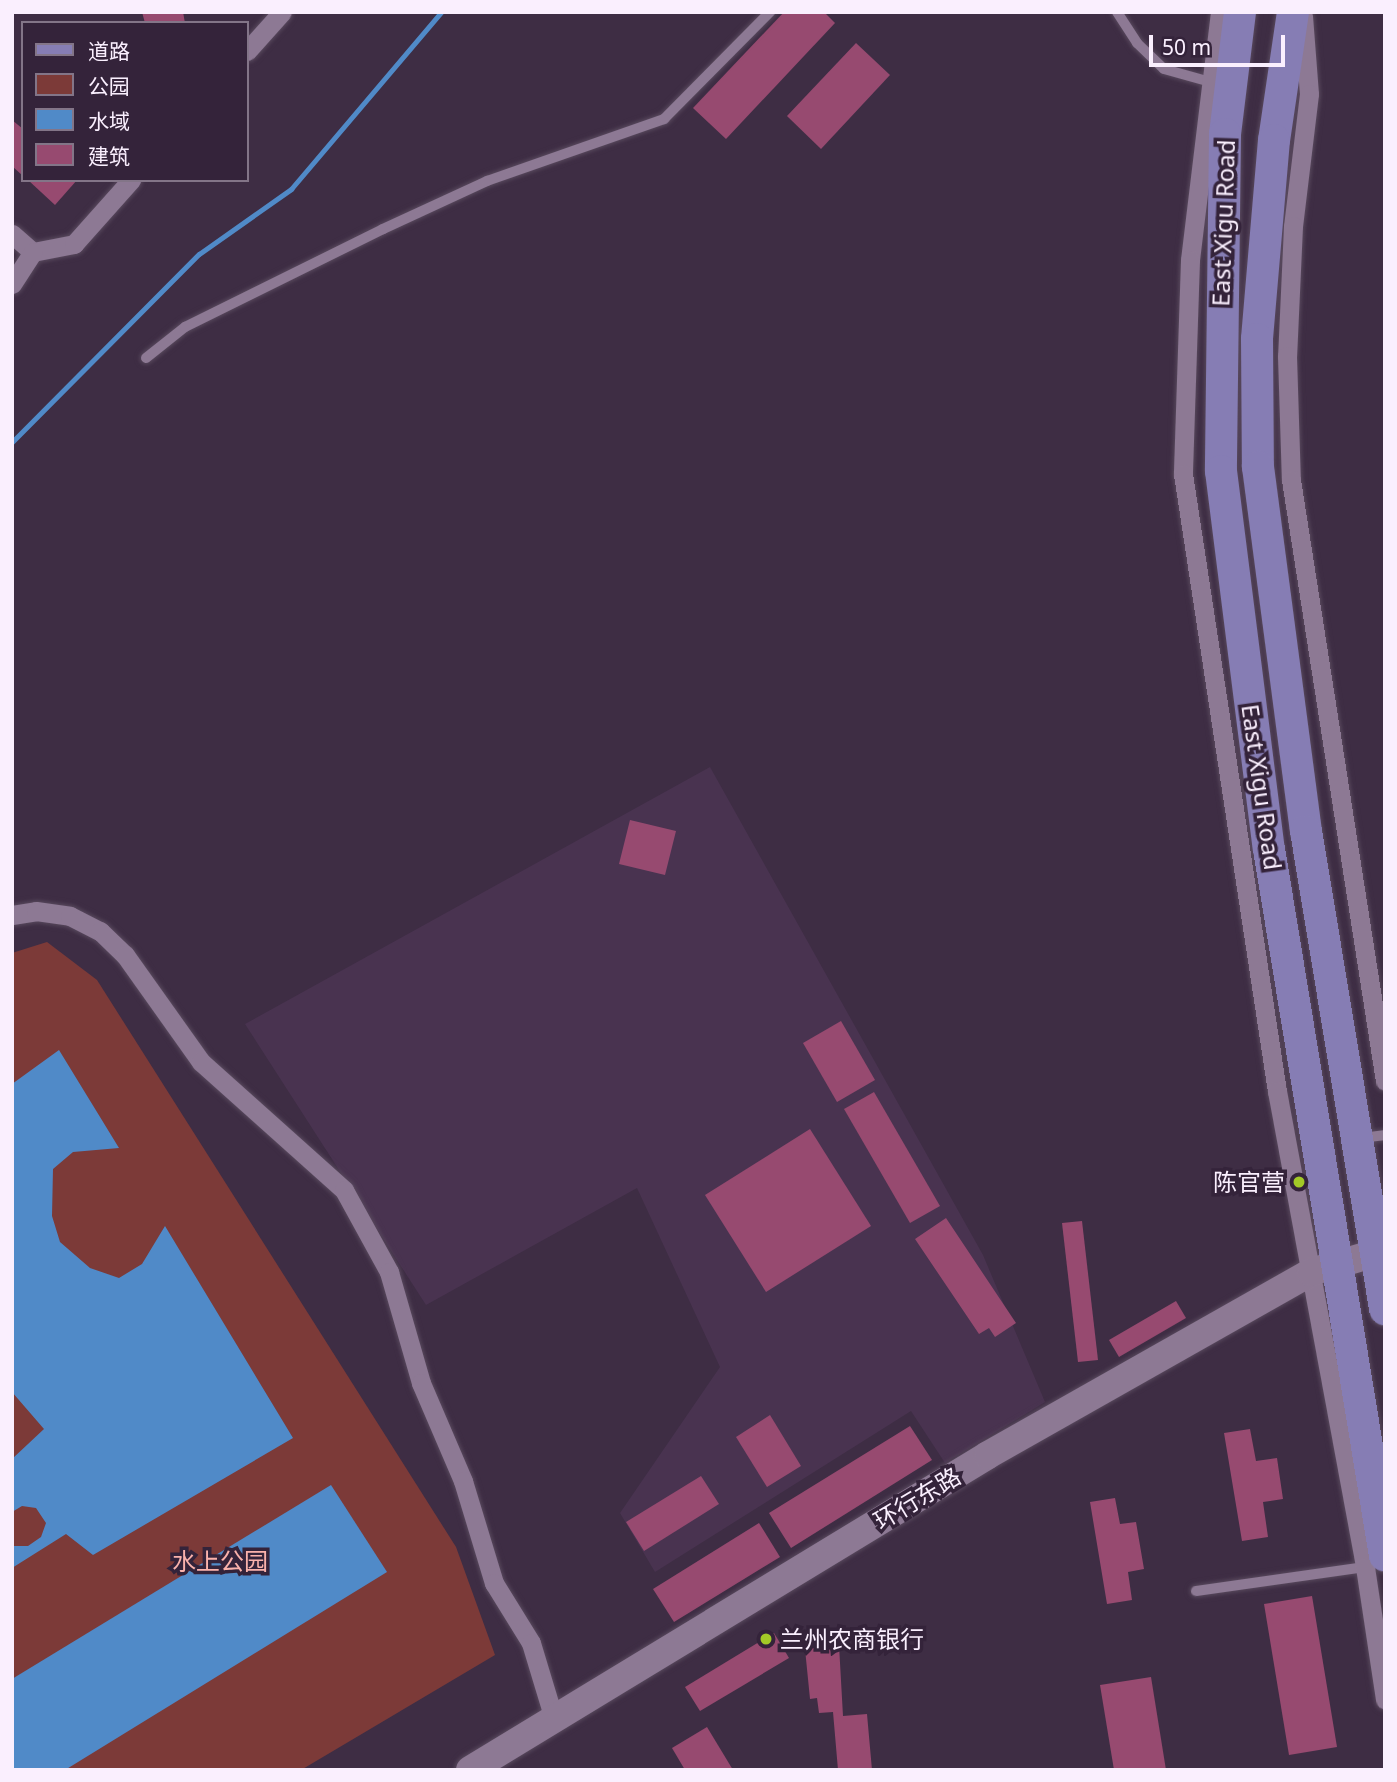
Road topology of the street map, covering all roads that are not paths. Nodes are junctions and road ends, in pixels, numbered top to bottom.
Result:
1 (282, 12) edge
2 (770, 12) edge
3 (1117, 12) edge
4 (1220, 12) edge
5 (1240, 12) edge
6 (1293, 12) edge
7 (1302, 12) edge
8 (248, 50) edge
9 (1221, 83) junction
10 (129, 182) edge
11 (12, 234) edge
12 (33, 252) junction
13 (12, 284) edge
14 (1238, 339) junction
15 (146, 358) dead end
16 (12, 915) edge
17 (1385, 1081) edge
18 (1371, 1137) edge
19 (1380, 1252) edge
20 (1341, 1261) junction
21 (1311, 1272) junction
22 (1385, 1310) edge
23 (1375, 1561) edge
24 (1196, 1591) dead end
25 (1385, 1700) edge
26 (554, 1718) junction
27 (470, 1770) edge

1 - 8 street
2 - 15 lane
3 - 9 lane
4 - 9 street
5 - 9 main road, East Xigu Road
6 - 14 main road, East Xigu Road
7 - 17 street
9 - 14 main road, East Xigu Road
9 - 21 street
10 - 12 street
11 - 12 street
12 - 13 street
14 - 18 main road, East Xigu Road
14 - 20 main road, East Xigu Road
16 - 26 street
18 - 19 main road, East Xigu Road
19 - 20 street, 环行东路
19 - 22 main road, East Xigu Road
20 - 21 street, 环行东路
20 - 23 main road, East Xigu Road
21 - 23 street
21 - 26 street, 环行东路
23 - 24 lane
23 - 25 street
26 - 27 street, 环行东路

